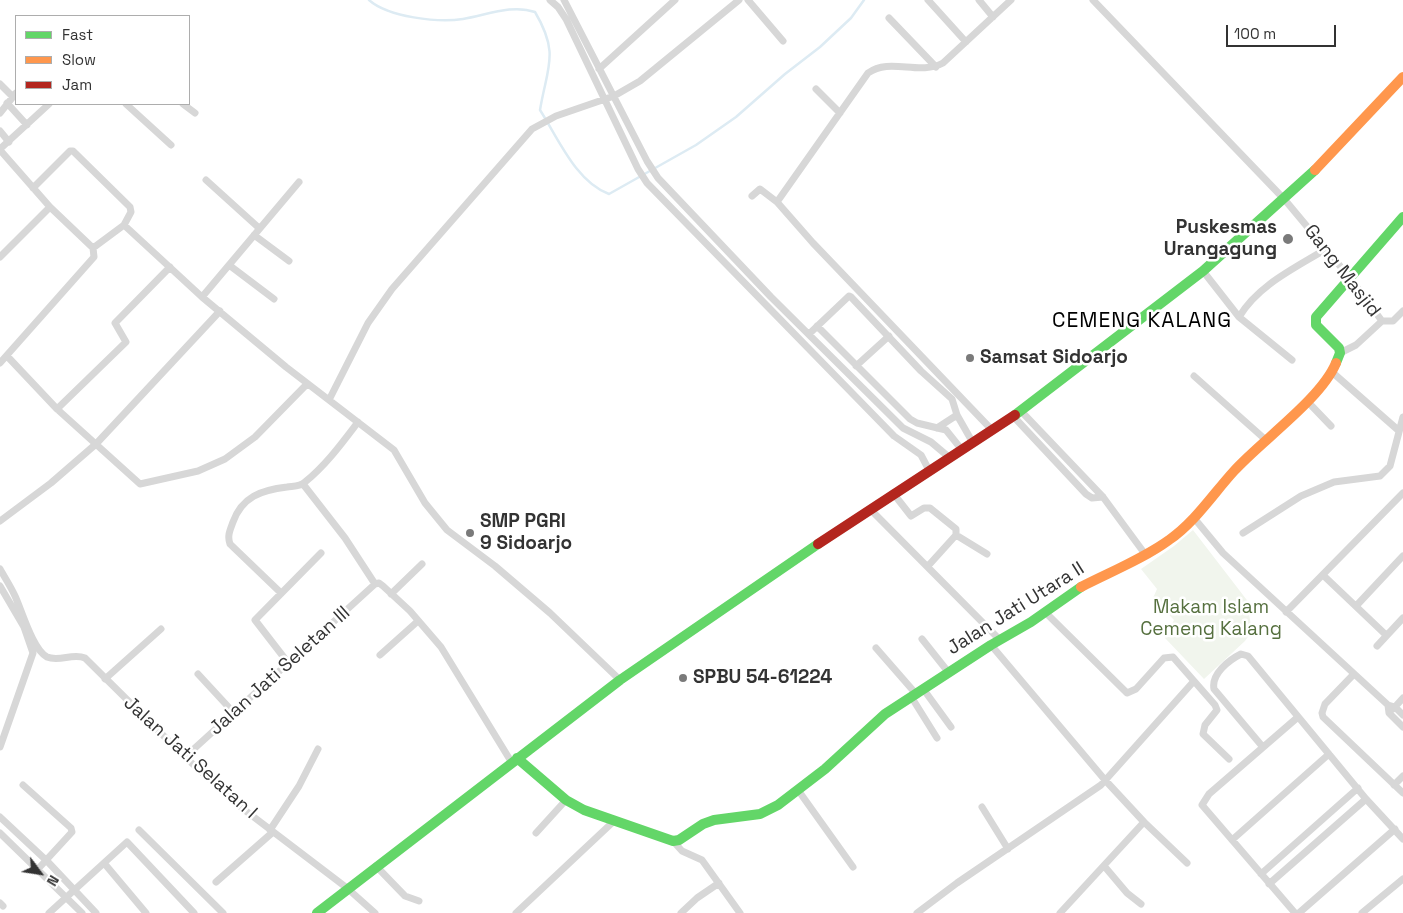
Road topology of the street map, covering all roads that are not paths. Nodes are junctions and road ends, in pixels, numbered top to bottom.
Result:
1 (550, 0) edge
2 (564, 0) edge
3 (739, 0) edge
4 (748, 0) edge
5 (928, 0) edge
6 (979, 0) edge
7 (1012, 0) edge
8 (1093, 0) edge
9 (671, 1) edge
10 (993, 17) junction
11 (889, 18) dead end
12 (585, 39) junction
13 (783, 41) dead end
14 (966, 42) junction
15 (578, 43) junction
16 (594, 59) junction
17 (587, 63) junction
18 (936, 67) junction
19 (599, 69) junction
20 (1403, 77) edge
21 (0, 84) edge
22 (816, 89) dead end
23 (14, 95) edge
24 (614, 96) junction
25 (604, 100) junction
26 (8, 104) junction
27 (48, 105) edge
28 (127, 105) edge
29 (184, 105) edge
30 (0, 113) edge
31 (195, 113) dead end
32 (840, 113) junction
33 (27, 125) junction
34 (0, 131) edge
35 (9, 142) junction
36 (171, 144) dead end
37 (0, 150) edge
38 (206, 180) dead end
39 (299, 182) dead end
40 (33, 188) junction
41 (752, 196) dead end
42 (1285, 200) junction
43 (680, 201) junction
44 (777, 202) junction
45 (50, 207) junction
46 (672, 209) junction
47 (1403, 218) edge
48 (124, 225) junction
49 (259, 228) junction
50 (254, 235) junction
51 (93, 248) junction
52 (1326, 249) junction
53 (0, 258) edge
54 (289, 261) dead end
55 (229, 265) junction
56 (170, 268) junction
57 (1204, 271) junction
58 (1350, 278) junction
59 (771, 296) junction
60 (202, 297) junction
61 (274, 299) dead end
62 (764, 303) junction
63 (220, 311) junction
64 (1403, 311) edge
65 (1239, 317) junction
66 (1382, 321) junction
67 (817, 326) junction
68 (811, 336) junction
69 (888, 336) junction
70 (806, 346) junction
71 (1340, 353) junction
72 (8, 356) junction
73 (1292, 360) dead end
74 (0, 363) edge
75 (856, 366) junction
76 (1332, 372) junction
77 (1194, 376) dead end
78 (307, 384) junction
79 (329, 400) junction
80 (1307, 401) junction
81 (57, 409) junction
82 (1016, 413) junction
83 (957, 415) junction
84 (1403, 417) edge
85 (358, 422) junction
86 (1332, 426) dead end
87 (938, 428) junction
88 (992, 430) junction
89 (1398, 430) junction
90 (1267, 440) junction
91 (973, 443) junction
92 (96, 444) junction
93 (962, 450) junction
94 (950, 458) junction
95 (930, 472) junction
96 (303, 484) junction
97 (893, 493) junction
98 (1403, 493) edge
99 (870, 509) junction
100 (1194, 518) junction
101 (0, 521) edge
102 (1243, 533) dead end
103 (956, 535) junction
104 (321, 553) dead end
105 (987, 554) dead end
106 (1145, 554) junction
107 (1403, 556) edge
108 (422, 564) dead end
109 (928, 566) junction
110 (0, 569) edge
111 (1324, 576) junction
112 (375, 584) junction
113 (0, 586) edge
114 (280, 593) junction
115 (391, 594) junction
116 (1357, 605) junction
117 (1045, 612) junction
118 (1286, 612) junction
119 (1403, 618) edge
120 (418, 620) junction
121 (161, 629) dead end
122 (1386, 636) junction
123 (922, 638) dead end
124 (996, 642) junction
125 (1377, 646) dead end
126 (876, 648) dead end
127 (380, 655) dead end
128 (289, 664) junction
129 (949, 673) junction
130 (198, 674) dead end
131 (1353, 675) junction
132 (105, 679) junction
133 (620, 680) junction
134 (1194, 681) junction
135 (918, 694) junction
136 (1403, 698) edge
137 (1391, 708) junction
138 (234, 713) junction
139 (1403, 715) edge
140 (1298, 717) junction
141 (951, 727) dead end
142 (1403, 727) edge
143 (937, 738) dead end
144 (1262, 746) junction
145 (0, 747) edge
146 (318, 749) dead end
147 (1329, 754) junction
148 (185, 757) junction
149 (1229, 759) dead end
150 (514, 761) junction
151 (1403, 776) edge
152 (1106, 780) junction
153 (23, 785) dead end
154 (1394, 785) junction
155 (1358, 788) junction
156 (798, 790) junction
157 (1403, 793) edge
158 (1366, 799) junction
159 (566, 800) junction
160 (982, 807) dead end
161 (0, 817) edge
162 (614, 821) junction
163 (1144, 822) junction
164 (1395, 829) junction
165 (139, 830) dead end
166 (271, 831) junction
167 (0, 833) edge
168 (536, 833) dead end
169 (1403, 839) edge
170 (1232, 840) junction
171 (673, 841) junction
172 (1008, 849) junction
173 (47, 861) junction
174 (104, 863) junction
175 (1187, 863) dead end
176 (376, 866) junction
177 (1105, 867) junction
178 (853, 868) dead end
179 (38, 870) junction
180 (1261, 874) junction
181 (1403, 879) edge
182 (216, 882) dead end
183 (719, 884) junction
184 (1269, 884) junction
185 (347, 888) junction
186 (75, 890) junction
187 (67, 898) junction
188 (335, 899) junction
189 (419, 901) dead end
190 (1141, 904) dead end
191 (49, 913) edge
192 (82, 913) edge
193 (96, 913) edge
194 (146, 913) edge
195 (194, 913) edge
196 (222, 913) edge
197 (311, 913) edge
198 (317, 913) edge
199 (375, 913) edge
200 (516, 913) edge
201 (681, 913) edge
202 (740, 913) edge
203 (917, 913) edge
204 (1060, 913) edge
205 (1294, 913) edge
206 (1299, 913) edge
207 (1362, 913) edge

1 - 15 street
2 - 12 street
3 - 24 street
4 - 13 street
5 - 14 street
6 - 10 street
7 - 10 street
8 - 42 street, Gang Masjid
9 - 19 street
10 - 14 street
11 - 18 street
12 - 15 street
12 - 16 street
14 - 18 street
15 - 17 street
16 - 17 street
16 - 19 street
17 - 25 street
18 - 32 street
19 - 24 street
20 - 42 main road
21 - 23 street
22 - 32 street
23 - 26 street
24 - 25 street
24 - 43 street
25 - 46 street
25 - 79 street
26 - 30 street
26 - 33 street
27 - 33 street
28 - 36 street
29 - 31 street
32 - 44 street
33 - 35 street
34 - 35 street
35 - 37 street
37 - 40 street
38 - 49 street
39 - 49 street
40 - 45 street
40 - 48 street
41 - 44 street
42 - 52 street, Gang Masjid
42 - 57 main road
43 - 46 street
43 - 59 street
44 - 88 street
45 - 51 street
45 - 53 street
46 - 62 street
47 - 58 main road
48 - 51 street
48 - 56 street
49 - 50 street
50 - 54 street
50 - 55 street
51 - 72 street
52 - 58 street, Gang Masjid
52 - 65 street
55 - 60 street
55 - 61 street
56 - 60 street
56 - 81 street
57 - 65 street
57 - 82 main road
58 - 66 street, Gang Masjid
58 - 71 main road
59 - 62 street
59 - 68 street
60 - 63 street
62 - 70 street
63 - 78 street
63 - 92 street
64 - 66 street, Gang Masjid
65 - 73 street
66 - 71 street
67 - 68 street
67 - 69 street
67 - 75 street
68 - 70 street
68 - 94 street
69 - 75 street
69 - 83 street
70 - 95 street
71 - 76 main road, Jalan Jati Utara II
72 - 74 street
72 - 81 street
75 - 87 street
76 - 80 main road, Jalan Jati Utara II
76 - 89 street
77 - 90 street
78 - 79 street
78 - 92 street
79 - 85 street
80 - 86 street
80 - 90 main road, Jalan Jati Utara II
81 - 92 street
82 - 88 main road
82 - 106 street
83 - 87 street
83 - 91 street
84 - 89 street
85 - 96 street
85 - 133 street
87 - 93 street
88 - 91 main road
89 - 102 street
90 - 100 main road, Jalan Jati Utara II
91 - 93 main road
92 - 101 street
93 - 94 main road
94 - 95 main road
95 - 97 main road
96 - 112 street
96 - 114 street
97 - 99 main road
97 - 103 street
98 - 111 street
99 - 109 street
99 - 133 main road
100 - 106 main road, Jalan Jati Utara II
100 - 118 street
103 - 105 street
103 - 109 street
104 - 114 street
106 - 117 main road, Jalan Jati Utara II
107 - 116 street
108 - 115 street
109 - 124 street
110 - 132 street, Jalan Jati Selatan I
111 - 116 street
111 - 118 street
112 - 115 street
112 - 128 street, Jalan Jati Seletan III
113 - 145 street
114 - 128 street
115 - 120 street
116 - 122 street
117 - 124 main road, Jalan Jati Utara II
117 - 134 street
118 - 131 street
119 - 122 street
120 - 127 street
120 - 150 street
121 - 132 street
122 - 125 street
123 - 129 street
124 - 129 main road, Jalan Jati Utara II
124 - 152 street
126 - 135 street
128 - 138 street, Jalan Jati Seletan III
129 - 135 main road, Jalan Jati Utara II
130 - 138 street
131 - 137 street
131 - 154 street
132 - 148 street, Jalan Jati Selatan I
133 - 150 main road
134 - 149 street
134 - 152 street
135 - 141 street
135 - 143 street
135 - 156 main road, Jalan Jati Utara II
136 - 137 street
137 - 139 street
137 - 142 street
138 - 148 street, Jalan Jati Seletan III
140 - 144 street
140 - 144 street
140 - 147 street
144 - 170 street
146 - 166 street
147 - 155 street
147 - 170 street
148 - 166 street, Jalan Jati Selatan I
150 - 159 main road
150 - 176 main road
151 - 154 street
152 - 163 street
152 - 172 street
153 - 173 street
154 - 157 street
155 - 158 street
155 - 180 street
156 - 171 main road, Jalan Jati Utara II
156 - 178 street
158 - 164 street
158 - 184 street
159 - 162 main road
159 - 168 street
160 - 172 street
161 - 173 street
162 - 171 main road
162 - 200 street
163 - 175 street
163 - 177 street
164 - 169 street
164 - 206 street
165 - 196 street
166 - 182 street
166 - 185 street, Jalan Jati Selatan I
167 - 179 street
170 - 180 street
171 - 183 street
172 - 203 street
173 - 179 street
173 - 186 street
174 - 186 street
174 - 194 street
174 - 195 street
176 - 185 main road
176 - 189 street
177 - 190 street
177 - 204 street
179 - 187 street
180 - 184 street
181 - 207 street
183 - 201 street
183 - 202 street
184 - 205 street
185 - 188 main road
185 - 199 street, Jalan Jati Selatan I
186 - 187 street
186 - 193 street
187 - 191 street
187 - 192 street
188 - 197 main road
188 - 198 main road

